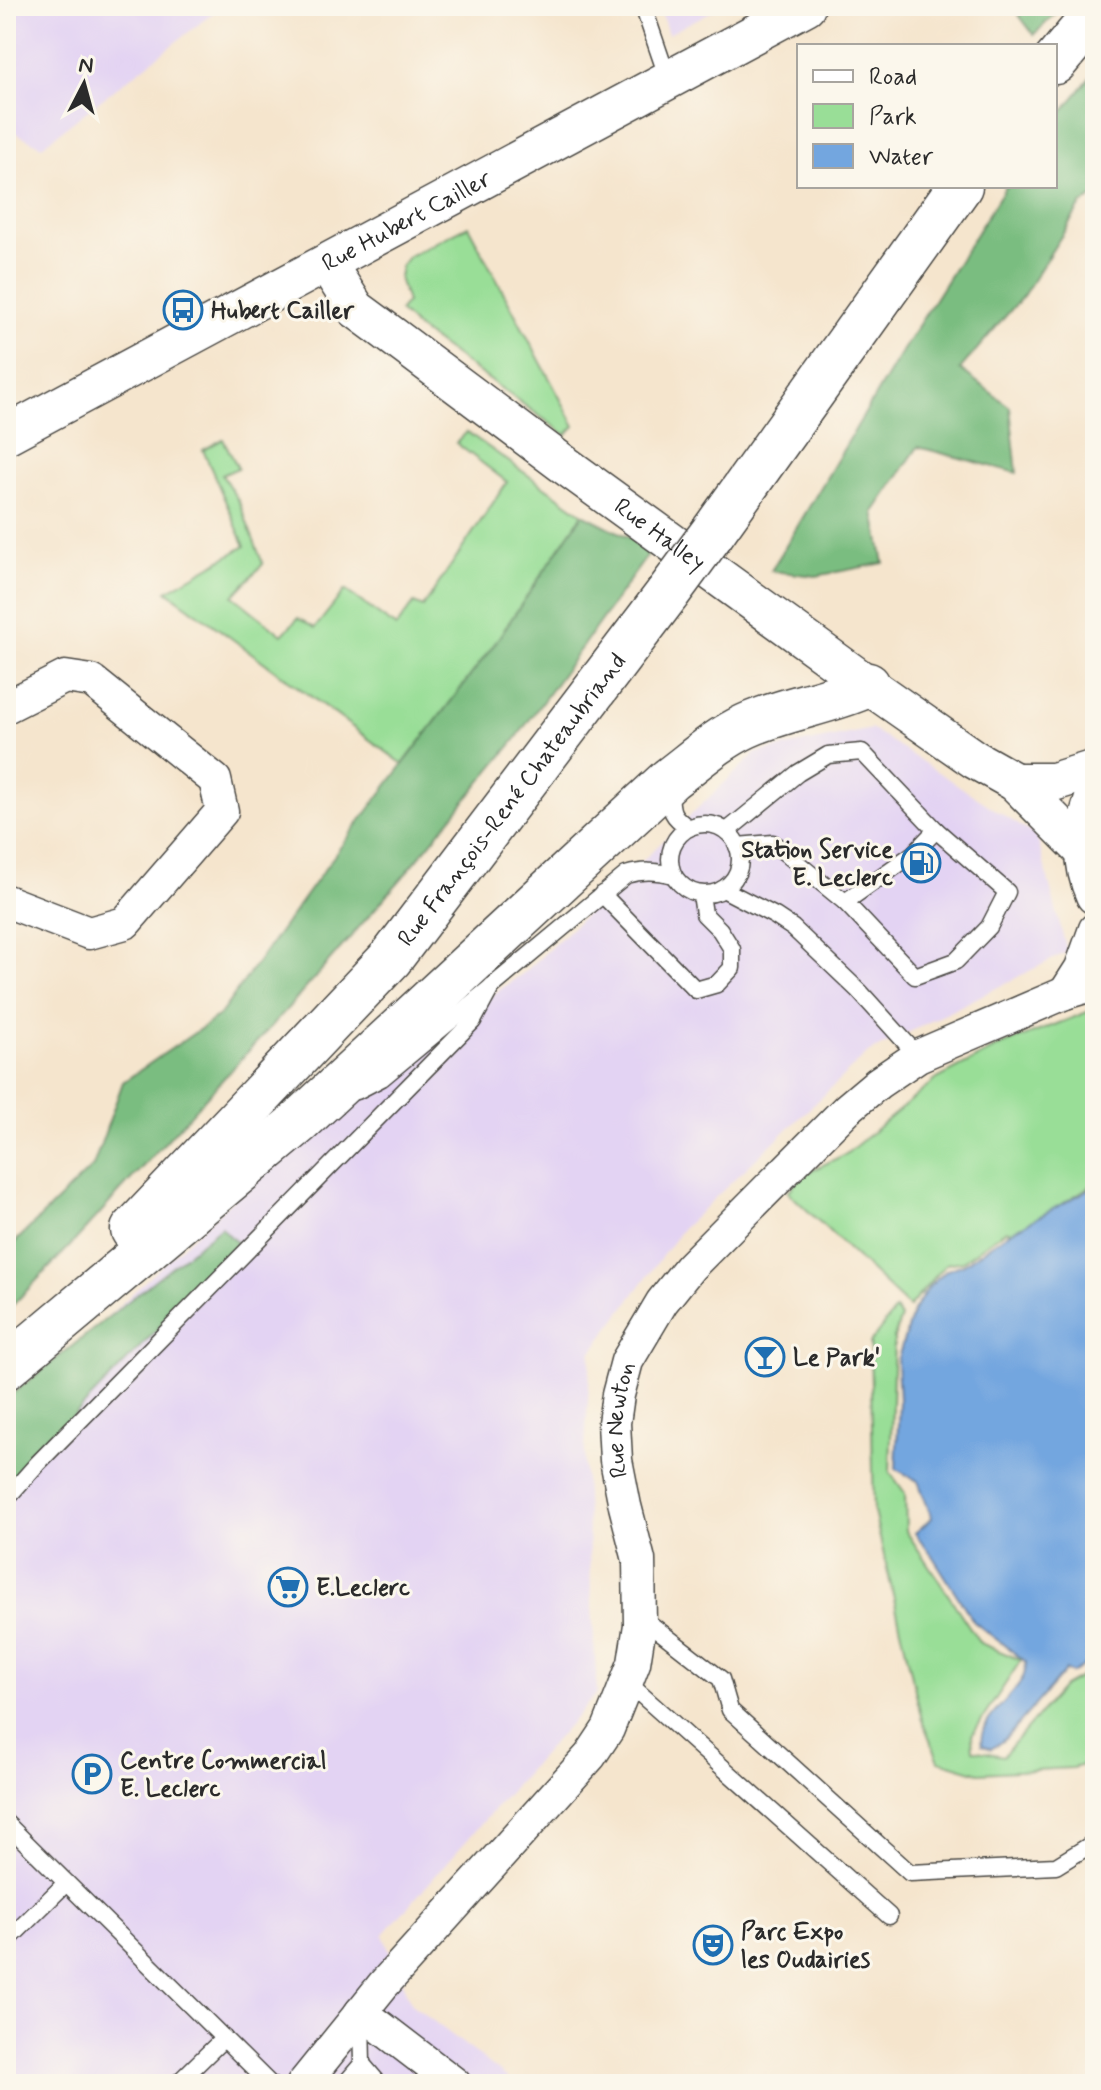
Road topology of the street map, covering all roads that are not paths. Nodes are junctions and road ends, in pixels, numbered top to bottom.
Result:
1 (643, 6) edge
2 (806, 6) edge
3 (1095, 14) edge
4 (1057, 60) edge
5 (668, 79) junction
6 (959, 188) edge
7 (327, 264) junction
8 (6, 435) edge
9 (868, 685) junction
10 (6, 707) edge
11 (1095, 769) edge
12 (670, 779) junction
13 (1015, 782) junction
14 (1095, 796) edge
15 (689, 828) junction
16 (936, 830) junction
17 (727, 831) junction
18 (737, 846) junction
19 (1084, 851) junction
20 (673, 875) junction
21 (723, 889) junction
22 (602, 894) junction
23 (701, 894) junction
24 (1095, 895) edge
25 (6, 901) edge
26 (845, 902) junction
27 (1095, 929) edge
28 (492, 986) junction
29 (1080, 988) edge
30 (918, 1056) junction
31 (299, 1122) junction
32 (6, 1366) edge
33 (6, 1499) edge
34 (640, 1616) junction
35 (627, 1682) junction
36 (6, 1823) edge
37 (1095, 1842) edge
38 (66, 1883) junction
39 (889, 1916) dead end
40 (6, 1942) edge
41 (361, 2012) junction
42 (224, 2038) junction
43 (362, 2064) junction
44 (177, 2084) edge
45 (270, 2084) edge
46 (303, 2084) edge
47 (345, 2084) edge
48 (379, 2084) edge
49 (455, 2084) edge

1 - 5 lane
2 - 5 street, Rue Hubert Cailler
3 - 4 main road
5 - 7 street, Rue Hubert Cailler
6 - 32 main road, Rue François-René Chateaubriand, bridge
7 - 8 street, Rue Hubert Cailler
7 - 9 street, Rue Halley
9 - 12 main road
9 - 13 street, Rue Halley
10 - 25 street
11 - 13 street
12 - 15 lane
12 - 31 main road
13 - 19 street, Rue Halley
14 - 19 street
15 - 17 lane
15 - 20 lane
16 - 17 lane
16 - 26 lane
16 - 26 lane
17 - 18 lane
18 - 21 lane
18 - 26 lane
19 - 24 street
20 - 22 lane
20 - 23 lane
21 - 23 lane
21 - 30 lane
22 - 23 lane
22 - 28 lane
27 - 29 street, Rue Newton
28 - 31 lane
28 - 33 lane
29 - 30 street, Rue Newton
30 - 34 street, Rue Newton
31 - 32 main road
34 - 35 street, Rue Newton
34 - 37 lane
35 - 39 lane
35 - 41 street, Rue Newton
36 - 38 lane
38 - 40 lane
38 - 42 lane
41 - 43 lane
41 - 46 street, Rue Newton
41 - 49 street
42 - 44 lane
42 - 45 lane
43 - 47 lane
43 - 48 lane

